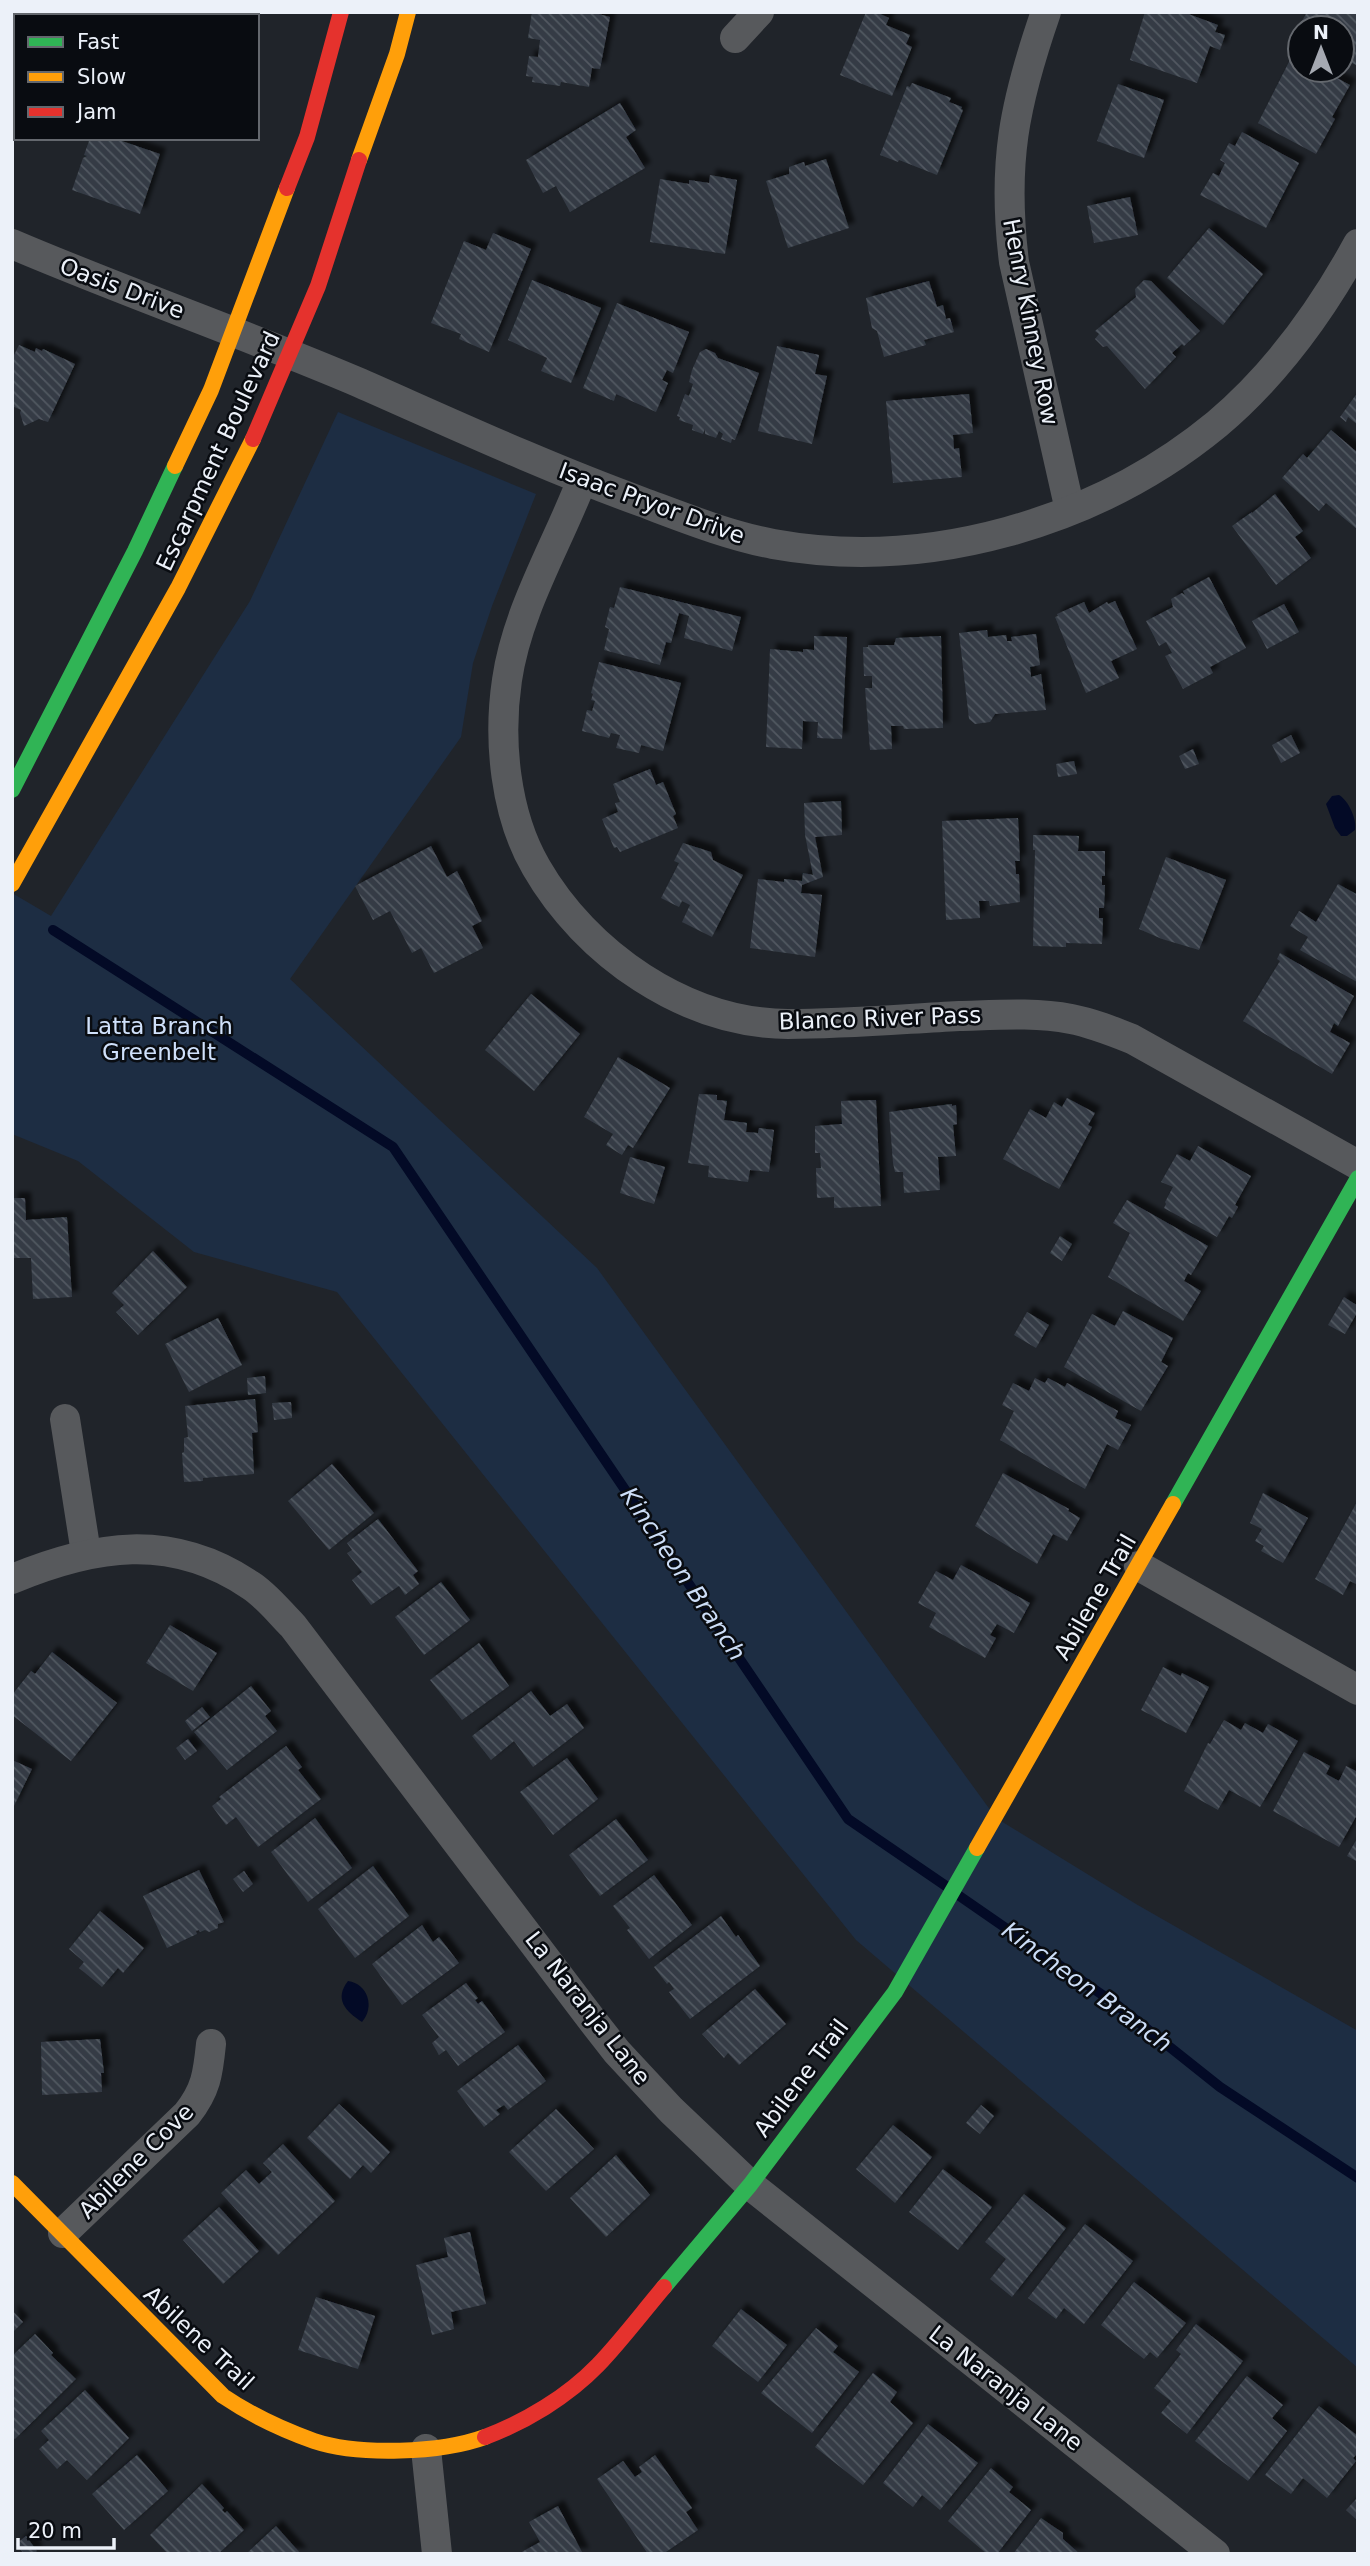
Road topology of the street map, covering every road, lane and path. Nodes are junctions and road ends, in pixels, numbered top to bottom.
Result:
1 (341, 12) edge
2 (408, 12) edge
3 (759, 12) edge
4 (1046, 12) edge
5 (735, 37) dead end
6 (12, 244) edge
7 (1358, 244) edge
8 (233, 331) junction
9 (291, 354) junction
10 (582, 480) junction
11 (1070, 510) junction
12 (12, 790) edge
13 (12, 884) edge
14 (1358, 1165) edge
15 (1358, 1178) edge
16 (65, 1419) dead end
17 (86, 1553) junction
18 (1139, 1566) junction
19 (12, 1579) edge
20 (1358, 1690) edge
21 (211, 2044) dead end
22 (12, 2183) edge
23 (750, 2185) junction
24 (62, 2233) junction
25 (426, 2449) junction
26 (437, 2554) edge
27 (1215, 2554) edge

1 - 8 street, Escarpment Boulevard
2 - 9 street, Escarpment Boulevard
3 - 5 street
4 - 11 street, Henry Kinney Row
6 - 8 street, Oasis Drive
7 - 11 street, Isaac Pryor Drive
8 - 9 street, Isaac Pryor Drive
8 - 12 street, Escarpment Boulevard
9 - 10 street, Isaac Pryor Drive
9 - 13 street, Escarpment Boulevard
10 - 11 street, Isaac Pryor Drive
10 - 14 street, Blanco River Pass
15 - 18 street, Abilene Trail
16 - 17 street
17 - 19 street, La Naranja Lane
17 - 23 street, La Naranja Lane
18 - 20 street
18 - 23 street, Abilene Trail
21 - 24 street, Abilene Cove
22 - 24 street, Abilene Trail
23 - 25 street, Abilene Trail
23 - 27 street, La Naranja Lane
24 - 25 street, Abilene Trail
25 - 26 street

